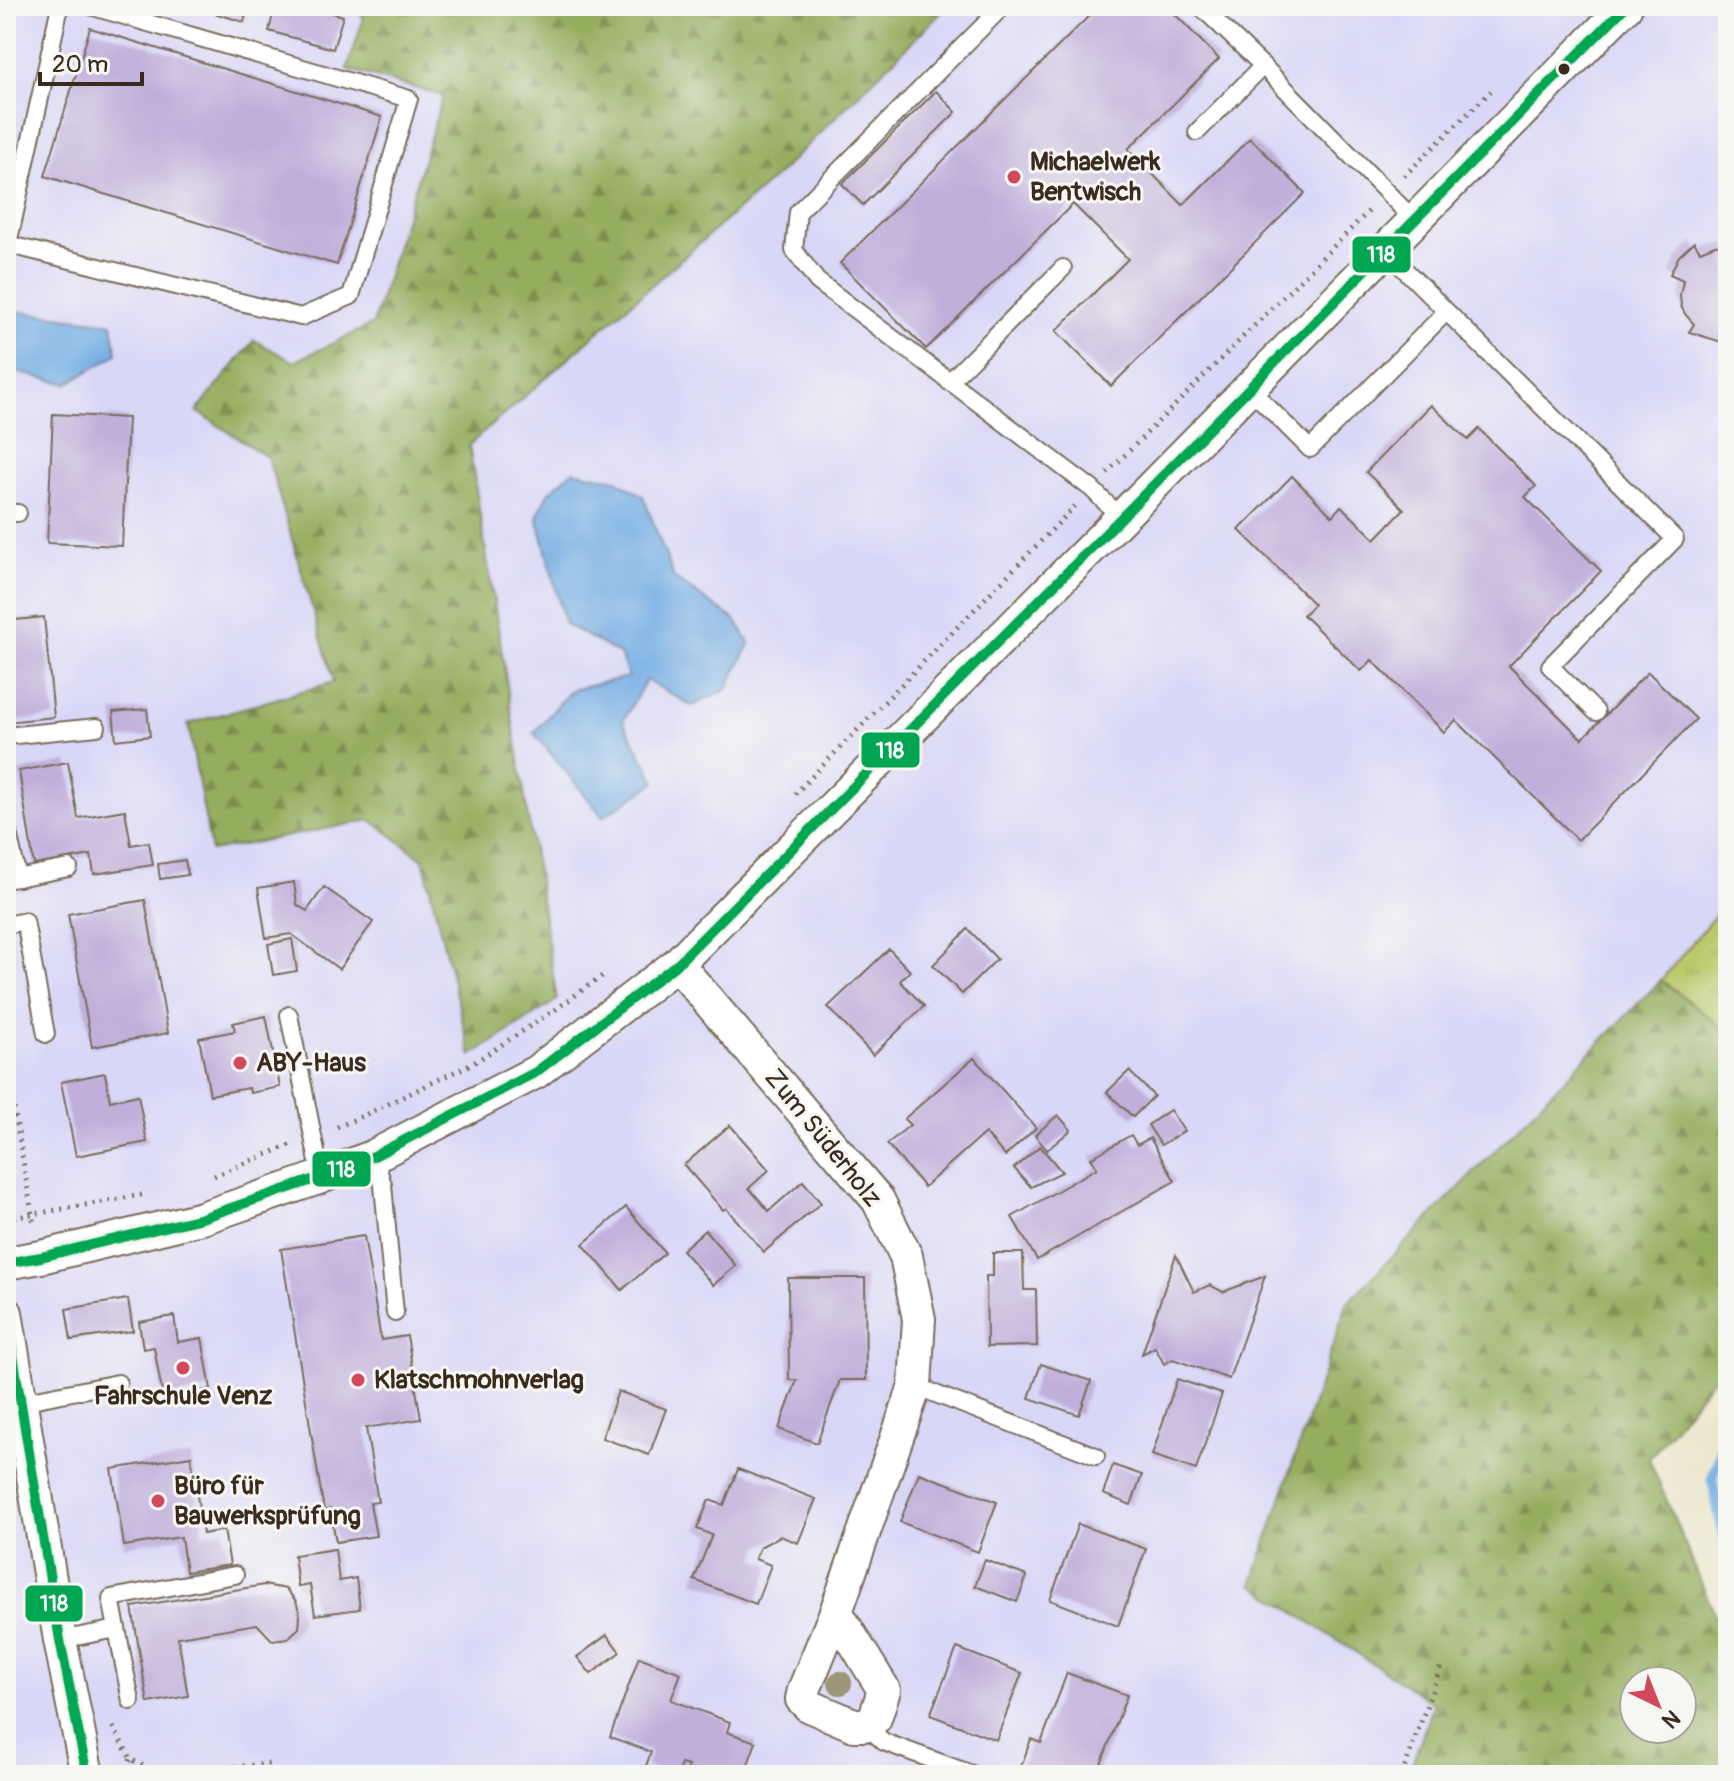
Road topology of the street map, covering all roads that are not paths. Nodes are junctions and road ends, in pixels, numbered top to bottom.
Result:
1 (60, 6) edge
2 (90, 6) edge
3 (1003, 6) edge
4 (1200, 6) edge
5 (1626, 6) edge
6 (1263, 66) junction
7 (1197, 132) dead end
8 (1415, 221) junction
9 (7, 244) edge
10 (1385, 251) junction
11 (1063, 268) dead end
12 (1446, 312) junction
13 (949, 382) junction
14 (1249, 388) junction
15 (1121, 518) junction
16 (1596, 712) dead end
17 (97, 727) dead end
18 (6, 736) edge
19 (7, 828) edge
20 (69, 868) dead end
21 (12, 879) edge
22 (6, 925) edge
23 (677, 964) junction
24 (289, 1015) dead end
25 (46, 1034) dead end
26 (374, 1156) junction
27 (321, 1177) junction
28 (6, 1263) edge
29 (6, 1313) edge
30 (395, 1313) dead end
31 (118, 1383) dead end
32 (915, 1386) junction
33 (21, 1402) junction
34 (1096, 1456) dead end
35 (235, 1575) dead end
36 (836, 1612) junction
37 (117, 1629) junction
38 (60, 1640) junction
39 (131, 1701) dead end
40 (865, 1725) junction
41 (87, 1775) edge
42 (974, 1775) edge

1 - 9 lane
2 - 9 lane
3 - 13 lane
4 - 6 lane
5 - 8 street
6 - 7 lane
6 - 8 lane
8 - 10 street
10 - 12 lane
10 - 14 street
11 - 13 lane
12 - 14 lane
12 - 16 lane
13 - 15 lane
14 - 15 street
15 - 23 street
17 - 18 lane
19 - 21 lane
20 - 21 lane
22 - 25 lane
23 - 26 street
23 - 32 street, Zum Süderholz
24 - 27 lane
26 - 27 street
26 - 30 lane
27 - 28 street
29 - 33 street
31 - 33 lane
32 - 34 lane
32 - 36 street, Zum Süderholz
33 - 38 street
35 - 37 lane
36 - 40 street
36 - 40 street, Zum Süderholz
37 - 38 lane
37 - 39 lane
38 - 41 street
40 - 42 lane

